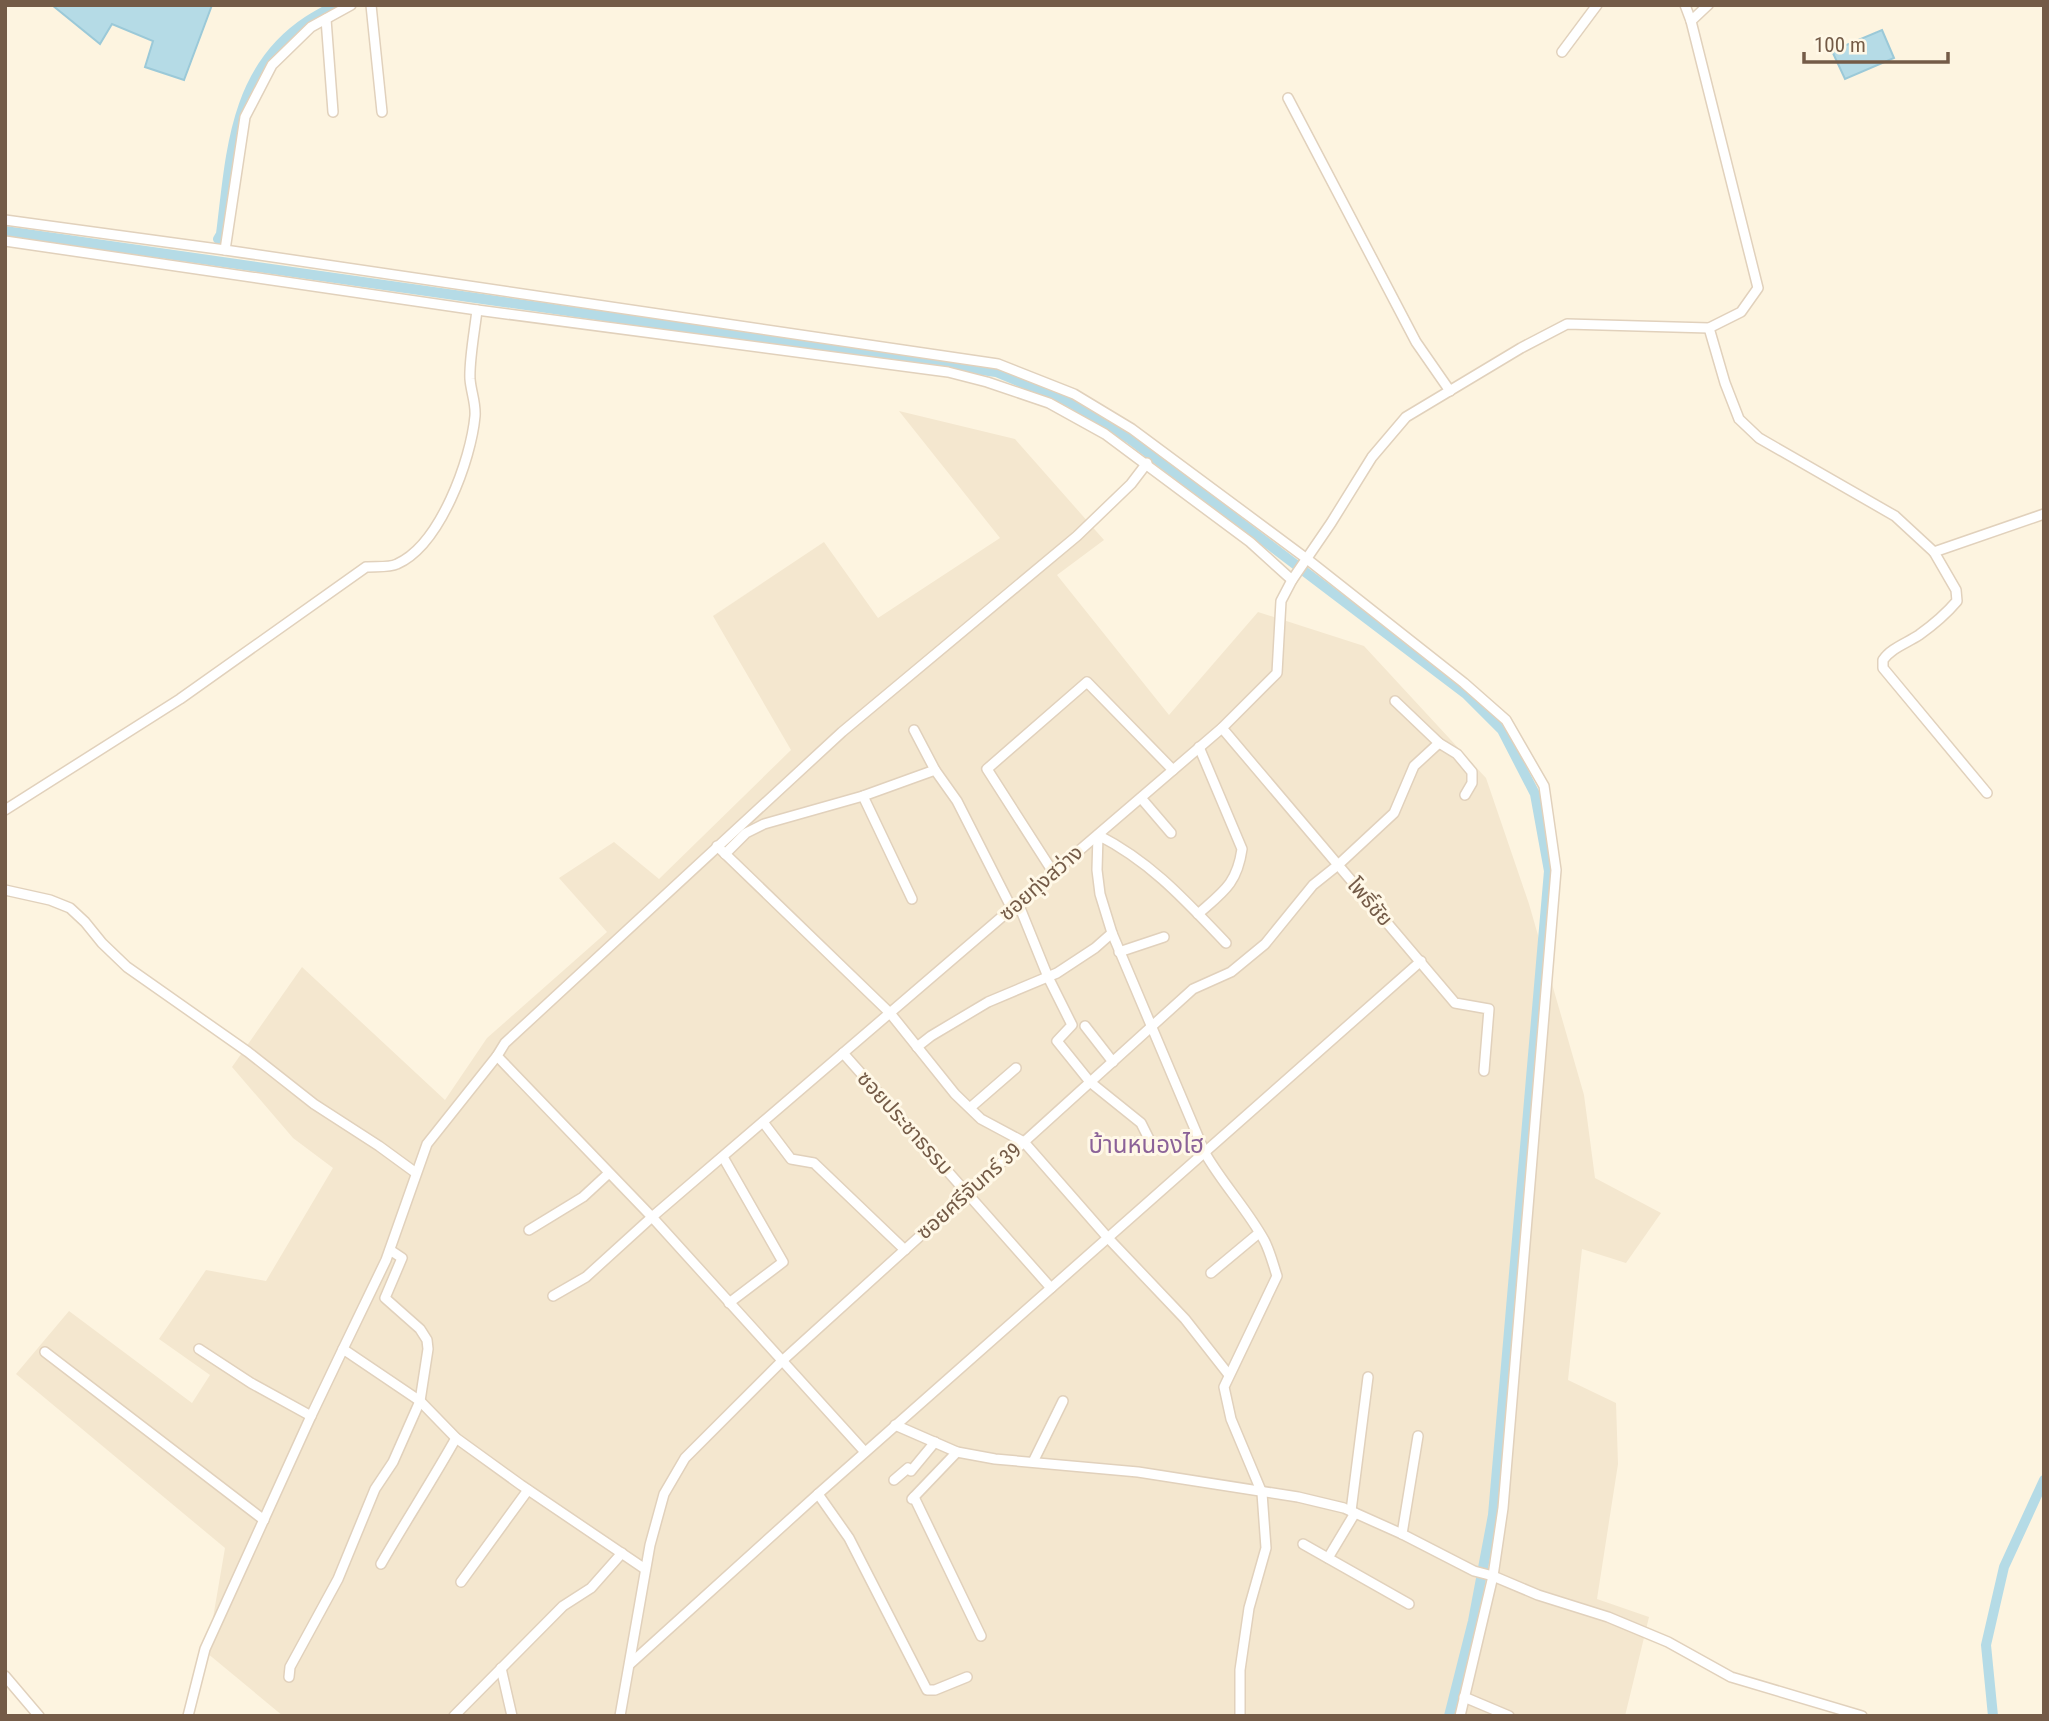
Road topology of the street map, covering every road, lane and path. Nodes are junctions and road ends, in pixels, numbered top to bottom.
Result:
1 (351, 5) edge
2 (371, 5) edge
3 (1597, 5) edge
4 (1685, 5) edge
5 (1708, 5) edge
6 (326, 19) junction
7 (1691, 21) junction
8 (1562, 52) dead end
9 (1288, 98) dead end
10 (333, 112) dead end
11 (382, 112) dead end
12 (5, 220) edge
13 (5, 241) edge
14 (225, 250) junction
15 (477, 310) junction
16 (1709, 328) junction
17 (1450, 391) junction
18 (1147, 463) junction
19 (2044, 514) edge
20 (1934, 552) junction
21 (1305, 562) junction
22 (1294, 577) junction
23 (1395, 701) dead end
24 (1222, 728) junction
25 (914, 730) dead end
26 (1439, 743) junction
27 (1199, 747) junction
28 (935, 770) junction
29 (1173, 770) junction
30 (1987, 793) dead end
31 (1465, 795) dead end
32 (863, 796) junction
33 (1141, 799) junction
34 (5, 810) edge
35 (1171, 833) dead end
36 (1098, 835) junction
37 (721, 850) junction
38 (1338, 865) junction
39 (1053, 872) junction
40 (5, 890) edge
41 (912, 899) dead end
42 (1015, 906) junction
43 (1198, 914) junction
44 (1112, 933) junction
45 (1164, 937) dead end
46 (1226, 943) dead end
47 (1119, 952) junction
48 (1421, 961) junction
49 (1048, 977) junction
50 (890, 1013) junction
51 (1152, 1026) junction
52 (1085, 1027) dead end
53 (917, 1048) junction
54 (843, 1053) junction
55 (497, 1056) junction
56 (1113, 1062) junction
57 (1016, 1068) dead end
58 (1484, 1071) dead end
59 (1090, 1082) junction
60 (971, 1108) junction
61 (763, 1122) junction
62 (1150, 1141) dead end
63 (1024, 1142) junction
64 (1205, 1153) junction
65 (723, 1157) junction
66 (416, 1173) junction
67 (610, 1173) junction
68 (968, 1193) junction
69 (652, 1217) junction
70 (529, 1230) dead end
71 (1259, 1233) junction
72 (1108, 1238) junction
73 (390, 1250) junction
74 (905, 1250) junction
75 (1211, 1273) dead end
76 (1051, 1288) junction
77 (553, 1296) dead end
78 (729, 1303) junction
79 (199, 1349) dead end
80 (343, 1349) junction
81 (45, 1352) dead end
82 (782, 1361) junction
83 (1230, 1375) junction
84 (1368, 1377) dead end
85 (420, 1401) junction
86 (1063, 1401) dead end
87 (311, 1416) junction
88 (895, 1425) junction
89 (1418, 1436) dead end
90 (456, 1437) junction
91 (935, 1442) junction
92 (957, 1451) junction
93 (865, 1452) junction
94 (1033, 1462) junction
95 (894, 1480) dead end
96 (528, 1490) junction
97 (1262, 1493) junction
98 (818, 1494) junction
99 (1353, 1512) junction
100 (264, 1520) junction
101 (1402, 1534) junction
102 (1303, 1544) dead end
103 (622, 1553) junction
104 (1328, 1558) junction
105 (381, 1564) dead end
106 (645, 1569) junction
107 (1489, 1575) junction
108 (461, 1581) dead end
109 (1409, 1604) dead end
110 (981, 1636) dead end
111 (630, 1664) junction
112 (501, 1668) junction
113 (5, 1676) edge
114 (289, 1677) dead end
115 (967, 1677) dead end
116 (1464, 1697) junction
117 (39, 1716) edge
118 (188, 1716) edge
119 (454, 1716) edge
120 (512, 1716) edge
121 (620, 1716) edge
122 (1240, 1716) edge
123 (1460, 1716) edge
124 (1509, 1716) edge
125 (1862, 1716) edge

1 - 6 street
2 - 11 street
3 - 8 street
4 - 7 street
5 - 7 street
6 - 10 street
6 - 14 street
7 - 16 street
9 - 17 street
12 - 14 street
13 - 15 street
14 - 21 street
15 - 18 street
15 - 34 street
16 - 17 street, ซอยทุ่งสว่าง
16 - 20 street
17 - 21 street, ซอยทุ่งสว่าง
18 - 22 street
18 - 37 street
19 - 20 street
20 - 30 street
21 - 22 street, ซอยทุ่งสว่าง
21 - 107 street
22 - 24 street, ซอยทุ่งสว่าง
23 - 26 street
24 - 27 street, ซอยทุ่งสว่าง
24 - 38 street, โพธิ์ชัย
25 - 28 street
26 - 31 street
26 - 38 street, ซอยศรีจันทร์ 39
27 - 29 street, ซอยทุ่งสว่าง
27 - 43 street
28 - 32 street
28 - 42 street
29 - 33 street, ซอยทุ่งสว่าง
29 - 39 street
32 - 37 street
32 - 41 street
33 - 35 street
33 - 36 street, ซอยทุ่งสว่าง
36 - 39 street, ซอยทุ่งสว่าง
36 - 43 street
36 - 44 street
37 - 50 street
37 - 55 street
38 - 48 street, โพธิ์ชัย
38 - 51 street, ซอยศรีจันทร์ 39
39 - 42 street, ซอยทุ่งสว่าง
40 - 66 street
42 - 49 street
42 - 50 street, ซอยทุ่งสว่าง
43 - 46 street
44 - 47 street
44 - 49 street
45 - 47 street
47 - 51 street
48 - 58 street, โพธิ์ชัย
48 - 64 street
49 - 53 street
49 - 59 street
50 - 53 street
50 - 54 street, ซอยทุ่งสว่าง
51 - 56 street, ซอยศรีจันทร์ 39
51 - 64 street
52 - 56 street
53 - 60 street
54 - 61 street, ซอยทุ่งสว่าง
54 - 68 street, ซอยประชาธรรม
55 - 66 street
55 - 67 street
56 - 59 street, ซอยศรีจันทร์ 39
57 - 60 street
59 - 62 street
59 - 63 street, ซอยศรีจันทร์ 39
60 - 63 street
61 - 65 street, ซอยทุ่งสว่าง
61 - 74 street
63 - 68 street, ซอยศรีจันทร์ 39
63 - 72 street
64 - 71 street
64 - 72 street
65 - 69 street, ซอยทุ่งสว่าง
65 - 78 street
66 - 73 street
67 - 69 street
67 - 70 street
68 - 74 street, ซอยศรีจันทร์ 39
68 - 76 street, ซอยประชาธรรม
69 - 77 street, ซอยทุ่งสว่าง
69 - 78 street
71 - 75 street
71 - 83 street
72 - 76 street
72 - 83 street
73 - 80 street
73 - 85 street
74 - 82 street, ซอยศรีจันทร์ 39
76 - 88 street
78 - 82 street
79 - 87 street
80 - 85 street
80 - 87 street
81 - 100 street
82 - 93 street
82 - 106 street, ซอยศรีจันทร์ 39
83 - 97 street
84 - 99 street
85 - 90 street
85 - 114 street
86 - 94 street
87 - 100 street
88 - 91 street
88 - 93 street
89 - 101 street
90 - 96 street
90 - 105 street
91 - 92 street
91 - 95 street
92 - 94 street
92 - 110 street
93 - 98 street
94 - 97 street
96 - 103 street
96 - 108 street
97 - 99 street
97 - 122 street
98 - 111 street
98 - 115 street
99 - 101 street
99 - 104 street
100 - 118 street
101 - 107 street
102 - 104 street
103 - 106 street
103 - 112 street
104 - 109 street
106 - 111 street, ซอยศรีจันทร์ 39
107 - 116 street
107 - 125 street
111 - 121 street, ซอยศรีจันทร์ 39
112 - 119 street
112 - 120 street
113 - 117 street
116 - 123 street
116 - 124 street

